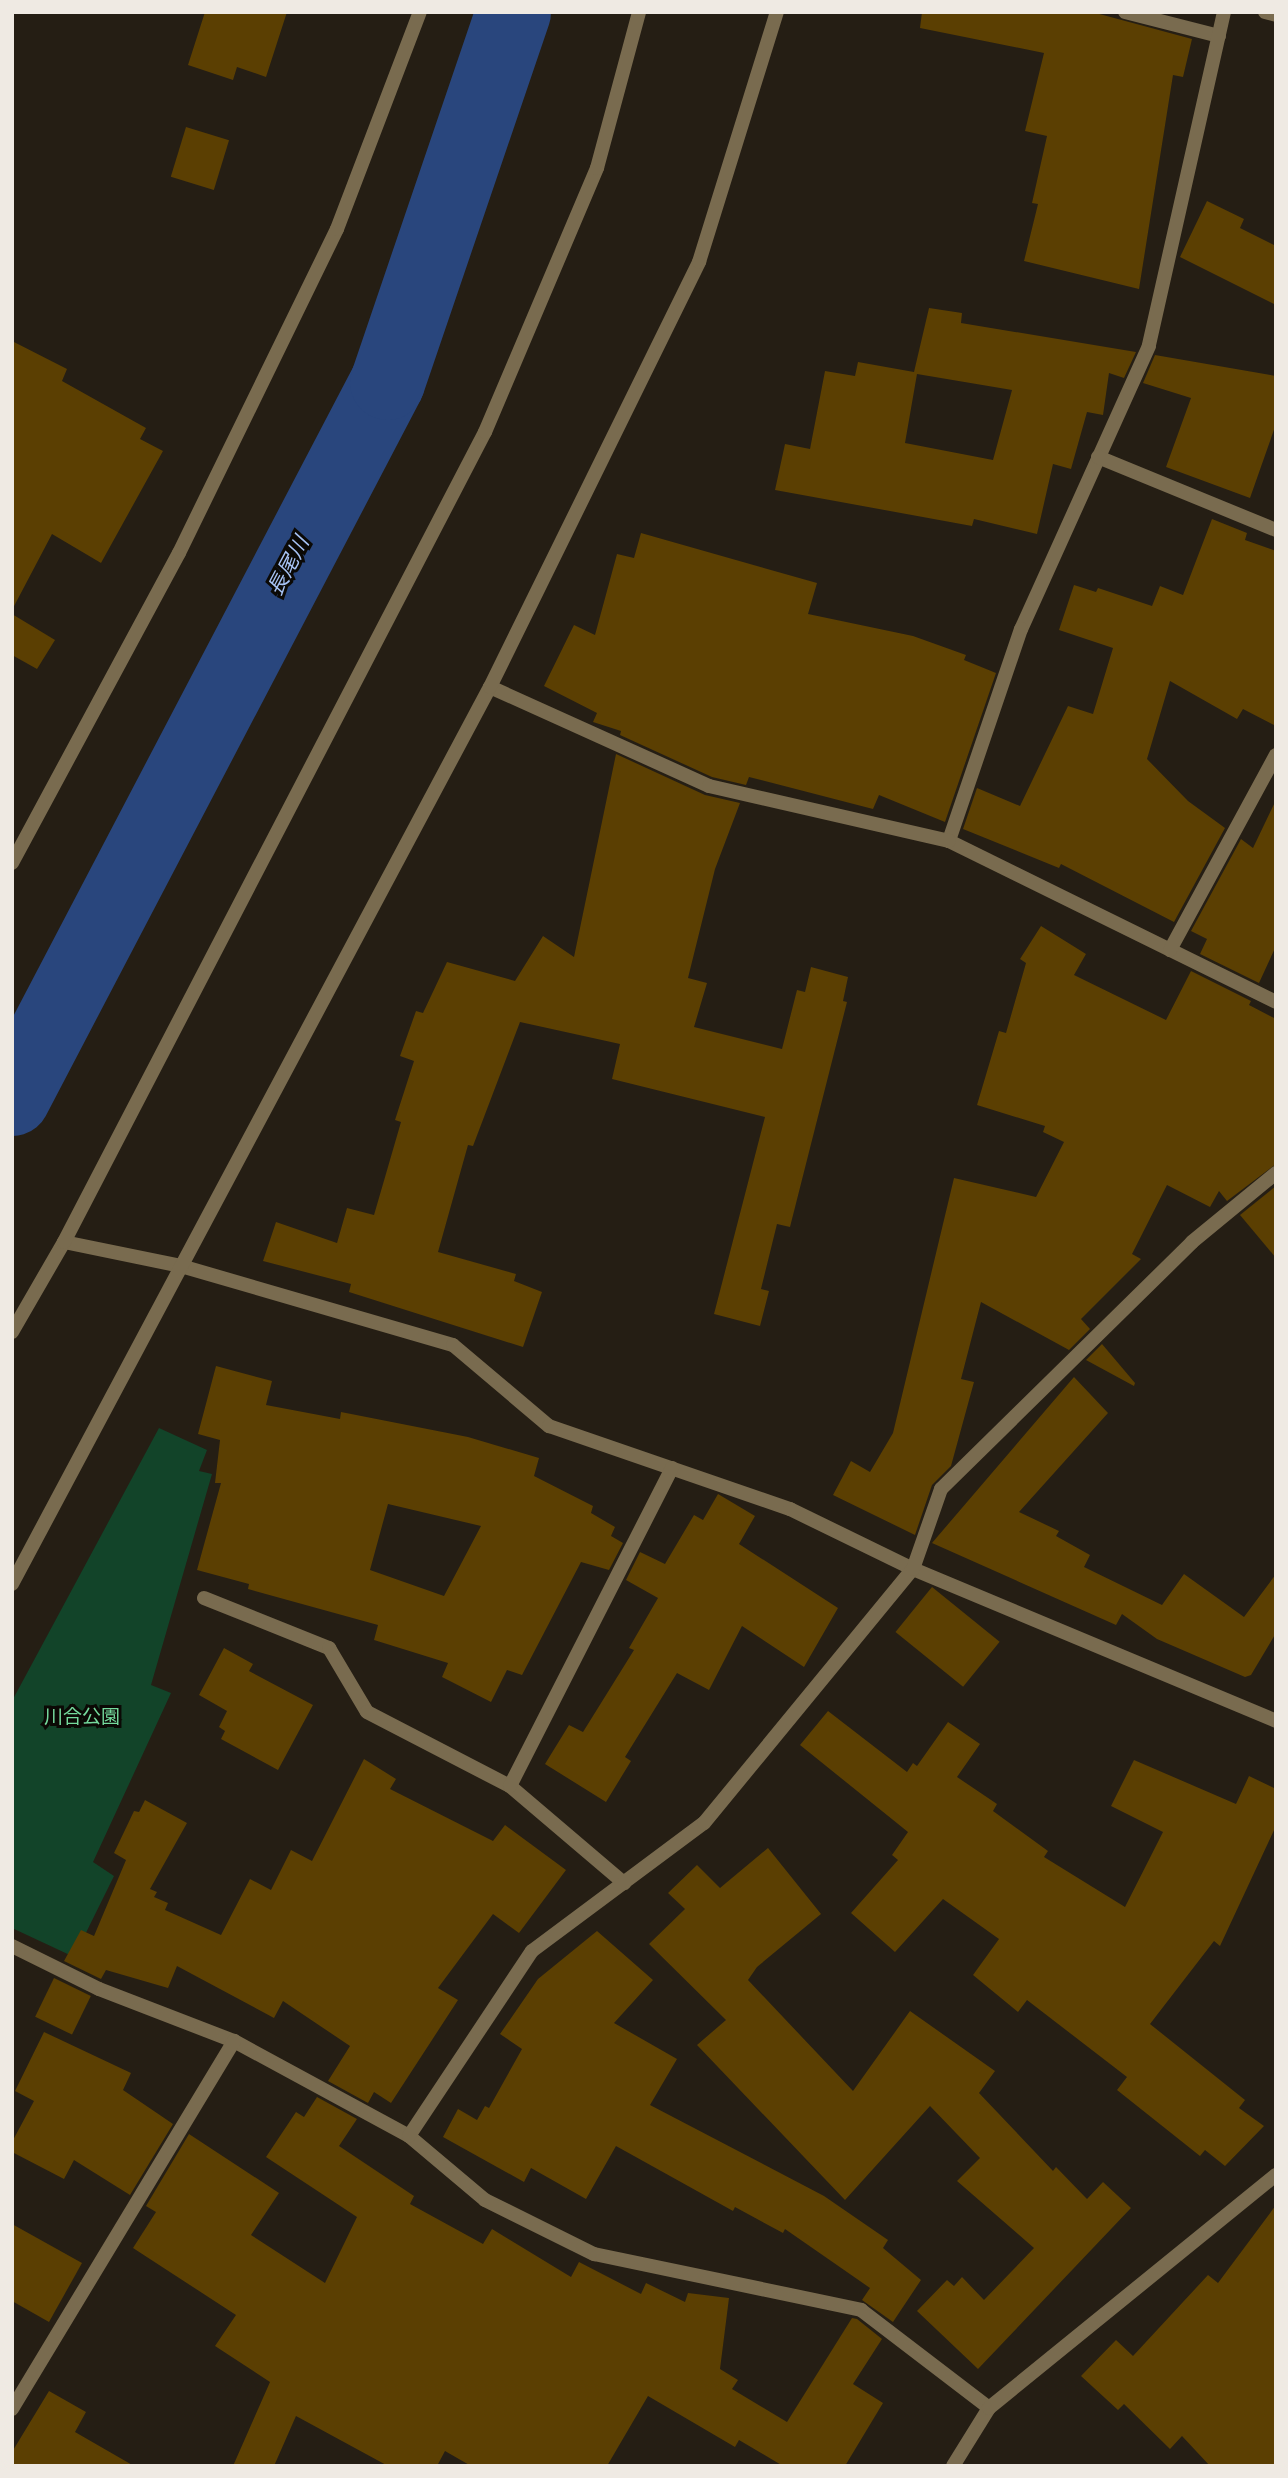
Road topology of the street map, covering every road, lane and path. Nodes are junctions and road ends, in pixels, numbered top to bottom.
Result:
1 (420, 12) edge
2 (639, 12) edge
3 (778, 12) edge
4 (1125, 12) edge
5 (1224, 12) edge
6 (1265, 12) edge
7 (1276, 15) edge
8 (1219, 36) junction
9 (1098, 457) junction
10 (1276, 530) edge
11 (490, 687) junction
12 (1276, 755) edge
13 (949, 841) junction
14 (12, 863) edge
15 (1170, 950) junction
16 (1276, 1002) edge
17 (1276, 1173) edge
18 (64, 1242) junction
19 (181, 1266) junction
20 (12, 1332) edge
21 (672, 1468) junction
22 (913, 1569) junction
23 (12, 1584) edge
24 (204, 1598) dead end
25 (1276, 1721) edge
26 (510, 1786) junction
27 (624, 1883) junction
28 (12, 1946) edge
29 (234, 2041) junction
30 (409, 2136) junction
31 (1274, 2180) edge
32 (12, 2409) edge
33 (989, 2409) junction
34 (953, 2466) edge

1 - 14 street
2 - 18 street
3 - 11 street
4 - 8 street
5 - 8 street
6 - 7 street
8 - 9 street
9 - 10 street
9 - 13 street
11 - 13 street
11 - 19 street
12 - 15 street
13 - 15 street
15 - 16 street
17 - 22 street
18 - 19 street
18 - 20 street
19 - 21 street
19 - 23 street
21 - 22 street
21 - 26 street
22 - 25 street
22 - 27 street
24 - 26 street
26 - 27 street
27 - 30 street
28 - 29 street
29 - 30 street
29 - 32 street
30 - 33 street
31 - 33 street
33 - 34 street

